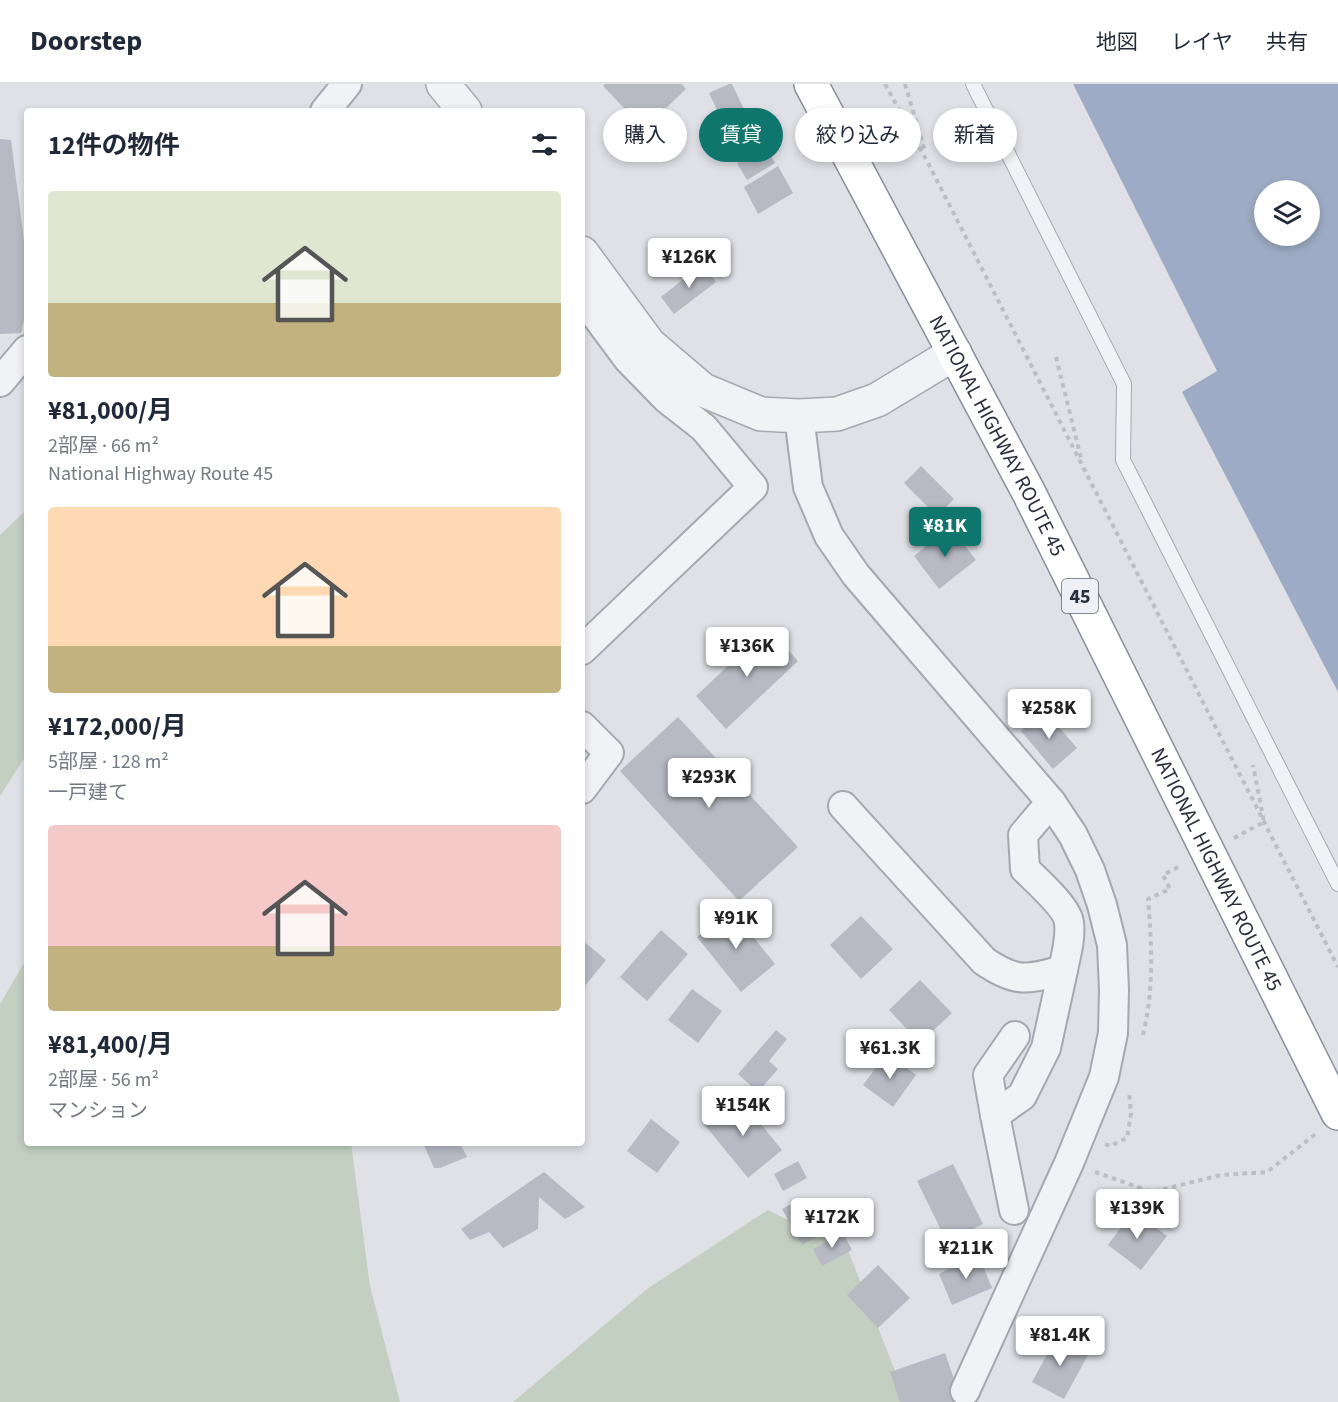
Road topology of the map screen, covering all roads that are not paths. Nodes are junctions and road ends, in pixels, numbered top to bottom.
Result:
1 (347, 84) edge
2 (811, 84) edge
3 (973, 84) edge
4 (327, 108) edge
5 (585, 257) edge
6 (585, 301) edge
7 (955, 353) junction
8 (24, 354) edge
9 (0, 382) edge
10 (799, 416) junction
11 (585, 647) edge
12 (585, 729) edge
13 (585, 785) edge
14 (1051, 802) junction
15 (843, 806) dead end
16 (1338, 884) edge
17 (1063, 970) junction
18 (1015, 1036) dead end
19 (995, 1115) junction
20 (1329, 1122) edge
21 (1014, 1210) dead end
22 (965, 1391) dead end

1 - 4 street
2 - 7 highway, NATIONAL HIGHWAY ROUTE 45 / 45
3 - 16 lane
5 - 10 street
6 - 11 street
7 - 10 street
7 - 20 highway, NATIONAL HIGHWAY ROUTE 45 / 45
8 - 9 street
10 - 14 street
12 - 13 street
14 - 17 street
14 - 22 street
15 - 17 street
17 - 19 street
18 - 19 street
19 - 21 street

